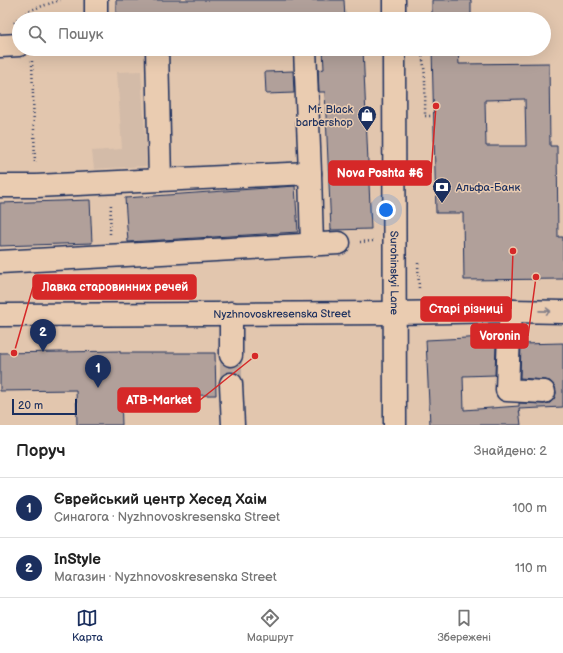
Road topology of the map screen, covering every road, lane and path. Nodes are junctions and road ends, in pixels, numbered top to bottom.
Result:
1 (60, 0) edge
2 (96, 0) edge
3 (394, 0) edge
4 (28, 12) edge
5 (96, 12) edge
6 (394, 12) edge
7 (12, 44) edge
8 (0, 46) edge
9 (22, 56) edge
10 (157, 56) edge
11 (305, 56) edge
12 (394, 56) edge
13 (422, 56) edge
14 (434, 116) dead end
15 (310, 172) junction
16 (160, 180) junction
17 (111, 183) junction
18 (0, 186) edge
19 (36, 186) junction
20 (376, 241) dead end
21 (339, 243) joint
22 (312, 245) junction
23 (110, 255) junction
24 (0, 262) edge
25 (512, 311) junction
26 (563, 312) edge
27 (231, 313) junction
28 (394, 313) junction
29 (0, 315) edge
30 (231, 355) tunnel mouth
31 (230, 384) tunnel mouth
32 (544, 392) dead end
33 (233, 425) edge
34 (395, 425) edge

1 - 4 path
2 - 5 street
3 - 6 street
7 - 8 street
9 - 19 path
10 - 16 street
11 - 15 street
12 - 28 street, Surohinskyi Lane
13 - 14 path
15 - 16 street
15 - 22 street
16 - 17 street
17 - 19 street
17 - 23 path
18 - 19 street
20 - 21 path
21 - 22 street
22 - 23 street
23 - 24 street
25 -> 26 street, Nyzhnovoskresenska Street
25 - 28 street, Nyzhnovoskresenska Street
25 - 32 street
27 - 28 street, Nyzhnovoskresenska Street
27 - 29 street, Nyzhnovoskresenska Street
27 - 30 street
28 - 34 street, Surohinskyi Lane
31 - 33 street

